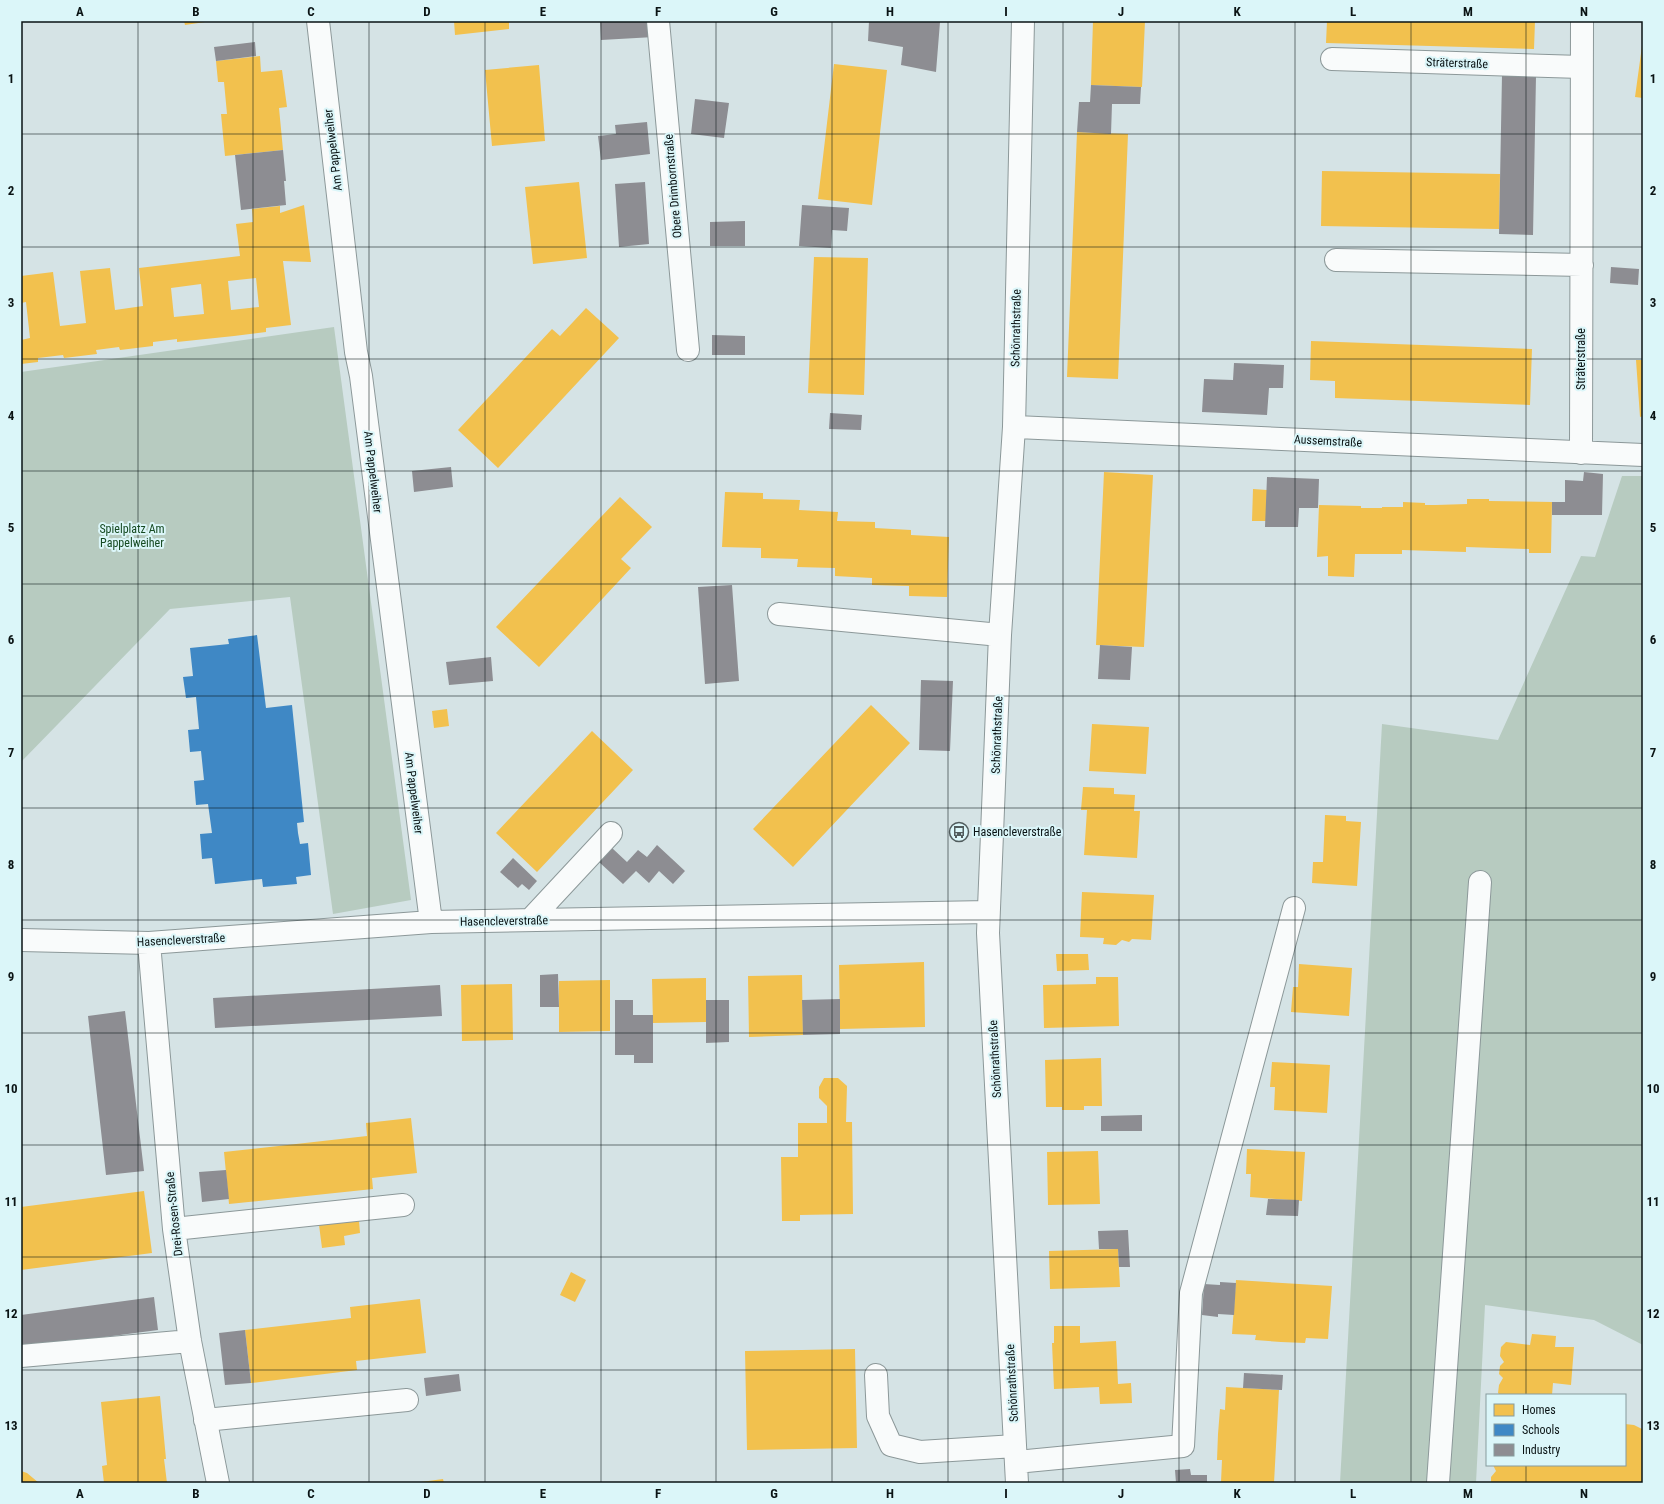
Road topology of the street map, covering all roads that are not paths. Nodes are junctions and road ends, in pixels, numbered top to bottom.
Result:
1 (318, 21) edge
2 (658, 21) edge
3 (1023, 21) edge
4 (1582, 21) edge
5 (1332, 59) dead end
6 (1581, 67) junction
7 (1336, 260) dead end
8 (1582, 265) junction
9 (688, 350) dead end
10 (1014, 427) junction
11 (1581, 453) junction
12 (1643, 455) edge
13 (779, 614) dead end
14 (1000, 635) junction
15 (611, 833) dead end
16 (1480, 882) dead end
17 (1294, 908) dead end
18 (988, 912) junction
19 (530, 920) junction
20 (431, 922) junction
21 (21, 940) edge
22 (149, 943) junction
23 (403, 1205) dead end
24 (174, 1229) junction
25 (190, 1341) junction
26 (21, 1356) edge
27 (876, 1374) dead end
28 (407, 1400) dead end
29 (205, 1420) junction
30 (1016, 1454) junction
31 (218, 1483) edge
32 (1018, 1483) edge
33 (1438, 1483) edge

1 - 20 street, Am Pappelweiher
2 - 9 street, Obere Drimbornstraße
3 - 10 street, Schönrathstraße
4 - 6 street, Sträterstraße
5 - 6 street, Sträterstraße
6 - 8 street, Sträterstraße
7 - 8 street
8 - 11 street, Sträterstraße
10 - 11 street, Aussemstraße
10 - 14 street, Schönrathstraße
11 - 12 street, Aussemstraße
13 - 14 street
14 - 18 street, Schönrathstraße
15 - 19 street
16 - 33 street
17 - 30 street
18 - 19 street, Hasencleverstraße
18 - 30 street, Schönrathstraße
19 - 20 street, Hasencleverstraße
20 - 22 street, Hasencleverstraße
21 - 22 street, Hasencleverstraße
22 - 24 street, Drei-Rosen-Straße
23 - 24 street
24 - 25 street, Drei-Rosen-Straße
25 - 26 street
25 - 29 street, Drei-Rosen-Straße
27 - 30 street
28 - 29 street
29 - 31 street, Drei-Rosen-Straße
30 - 32 street, Schönrathstraße

